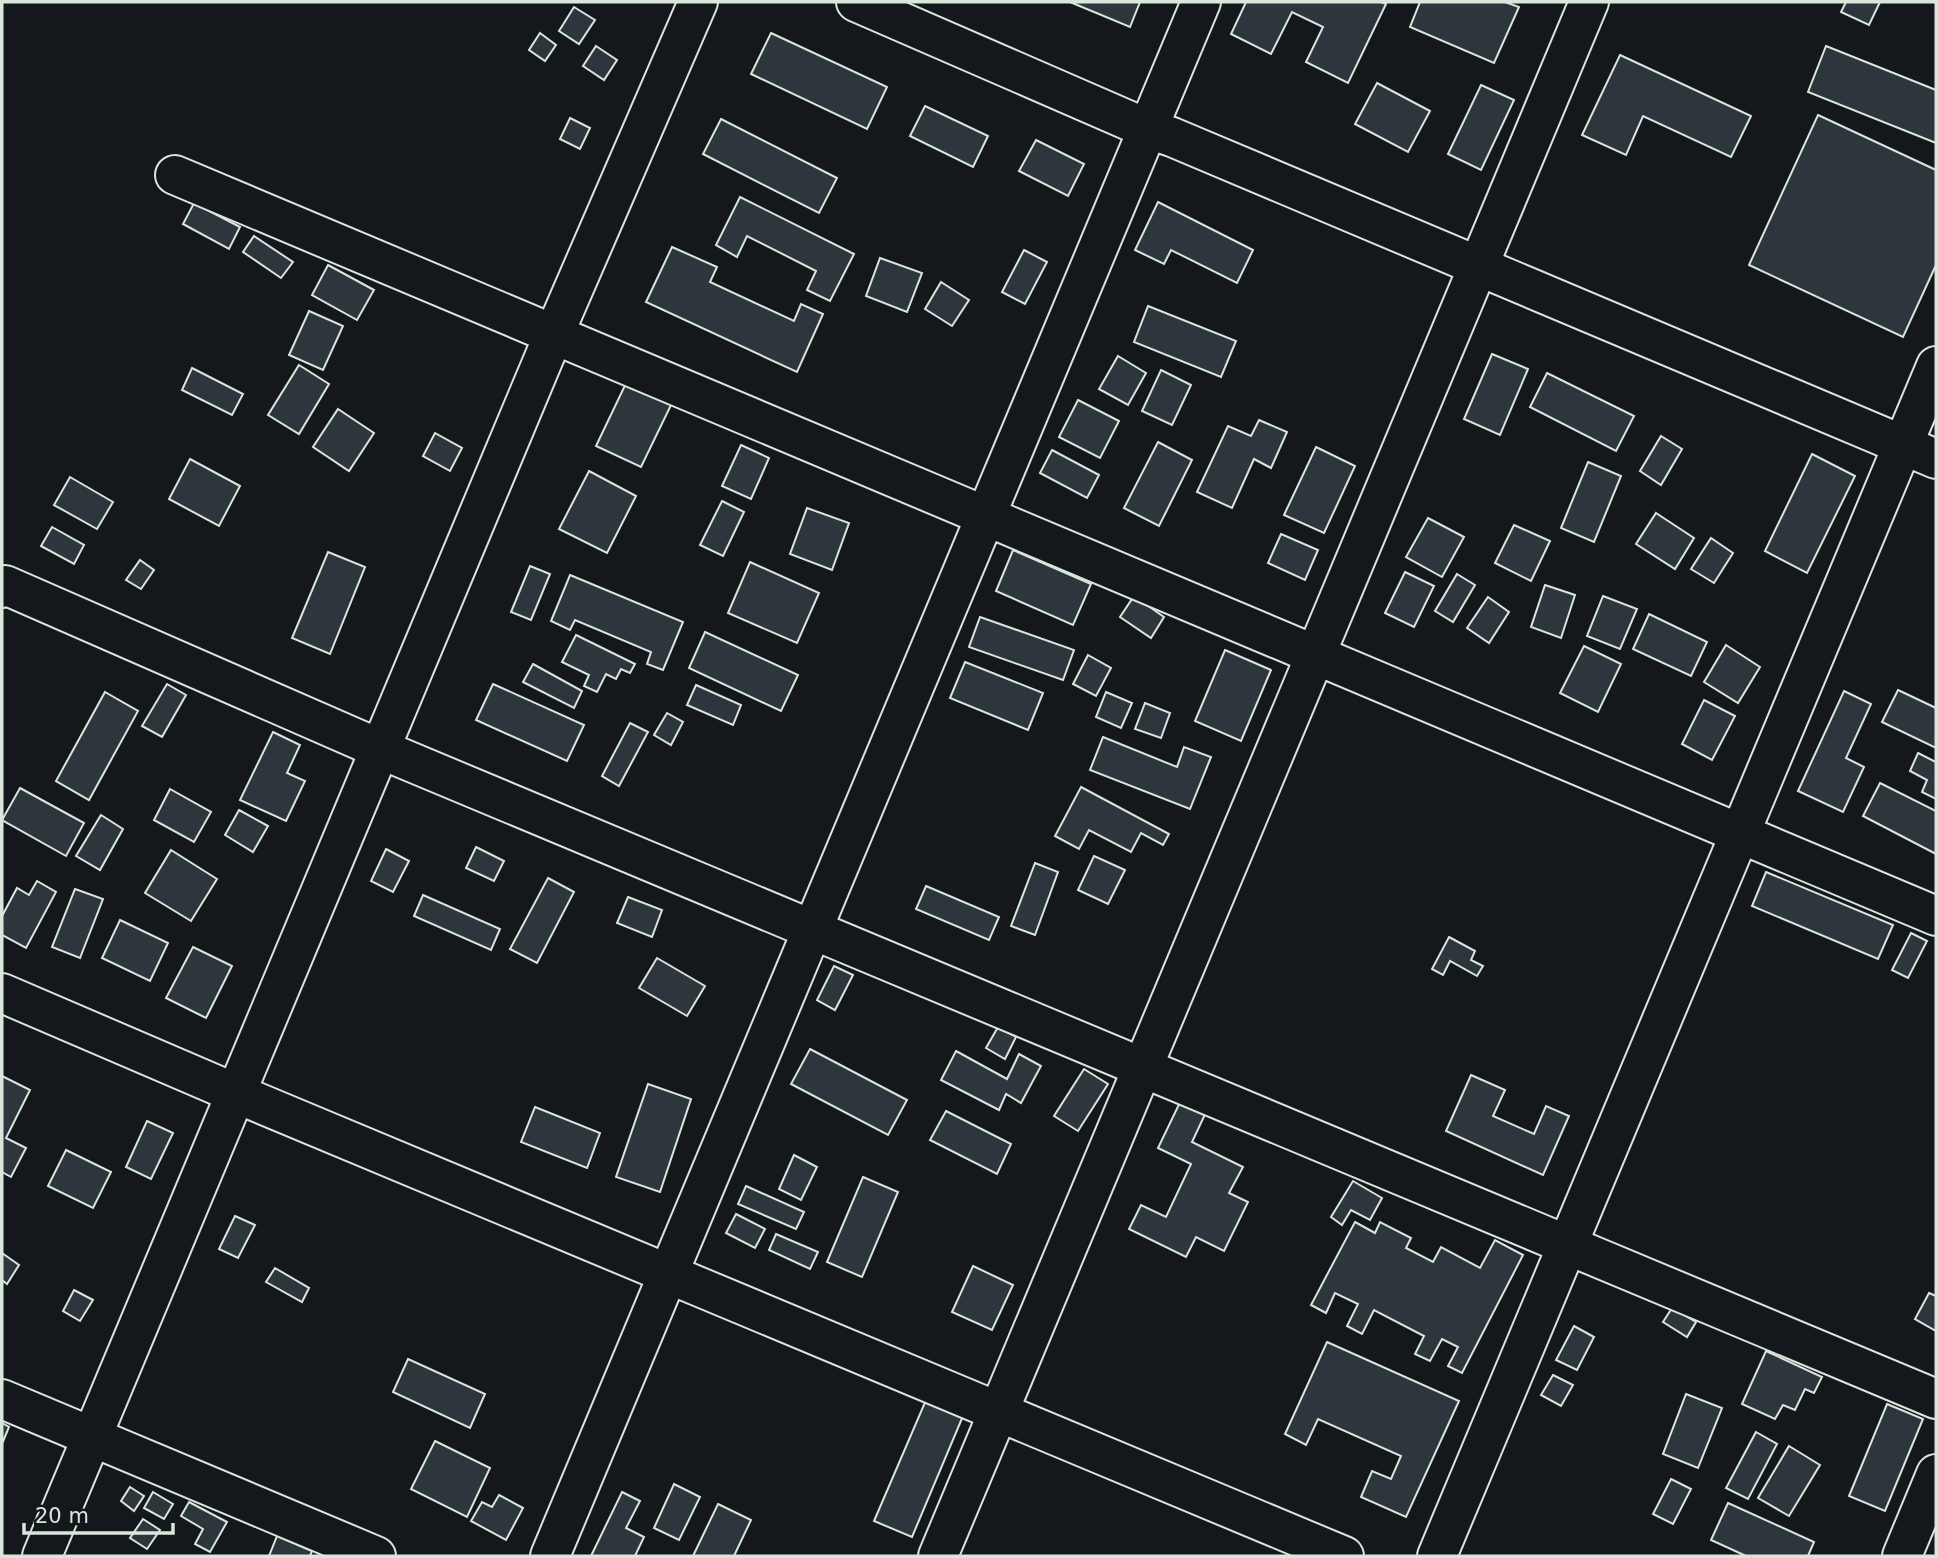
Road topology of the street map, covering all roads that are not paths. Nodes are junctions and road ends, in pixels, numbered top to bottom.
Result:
1 (698, 2) edge
2 (856, 2) edge
3 (1201, 2) edge
4 (1589, 2) edge
5 (1148, 129) junction
6 (175, 175) dead end
7 (1479, 266) junction
8 (554, 334) junction
9 (1936, 366) edge
10 (1920, 452) edge
11 (986, 516) junction
12 (2, 588) edge
13 (1316, 655) junction
14 (380, 749) junction
15 (1740, 834) junction
16 (1936, 916) edge
17 (813, 929) junction
18 (2, 993) edge
19 (1143, 1067) junction
20 (235, 1093) junction
21 (1568, 1244) junction
22 (668, 1274) junction
23 (2, 1399) edge
24 (1936, 1399) edge
25 (999, 1412) junction
26 (92, 1437) junction
27 (1936, 1474) edge
28 (41, 1556) edge
29 (376, 1556) edge
30 (550, 1556) edge
31 (938, 1556) edge
32 (1344, 1556) edge
33 (1437, 1556) edge
34 (1902, 1556) edge

1 - 8 street
2 - 5 street
3 - 5 street
4 - 7 street
5 - 7 street
5 - 11 street
6 - 8 street
7 - 10 street
7 - 13 street
8 - 11 street
8 - 14 street
9 - 10 street
10 - 15 street
11 - 13 street
11 - 17 street
12 - 14 street
13 - 15 street
13 - 19 street
14 - 17 street
14 - 20 street
15 - 16 street
15 - 21 street
17 - 19 street
17 - 22 street
18 - 20 street
19 - 21 street
19 - 25 street
20 - 22 street
20 - 26 street
21 - 24 street
21 - 33 street
22 - 25 street
22 - 30 street
23 - 26 street
25 - 31 street
25 - 32 street
26 - 28 street
26 - 29 street
27 - 34 street

